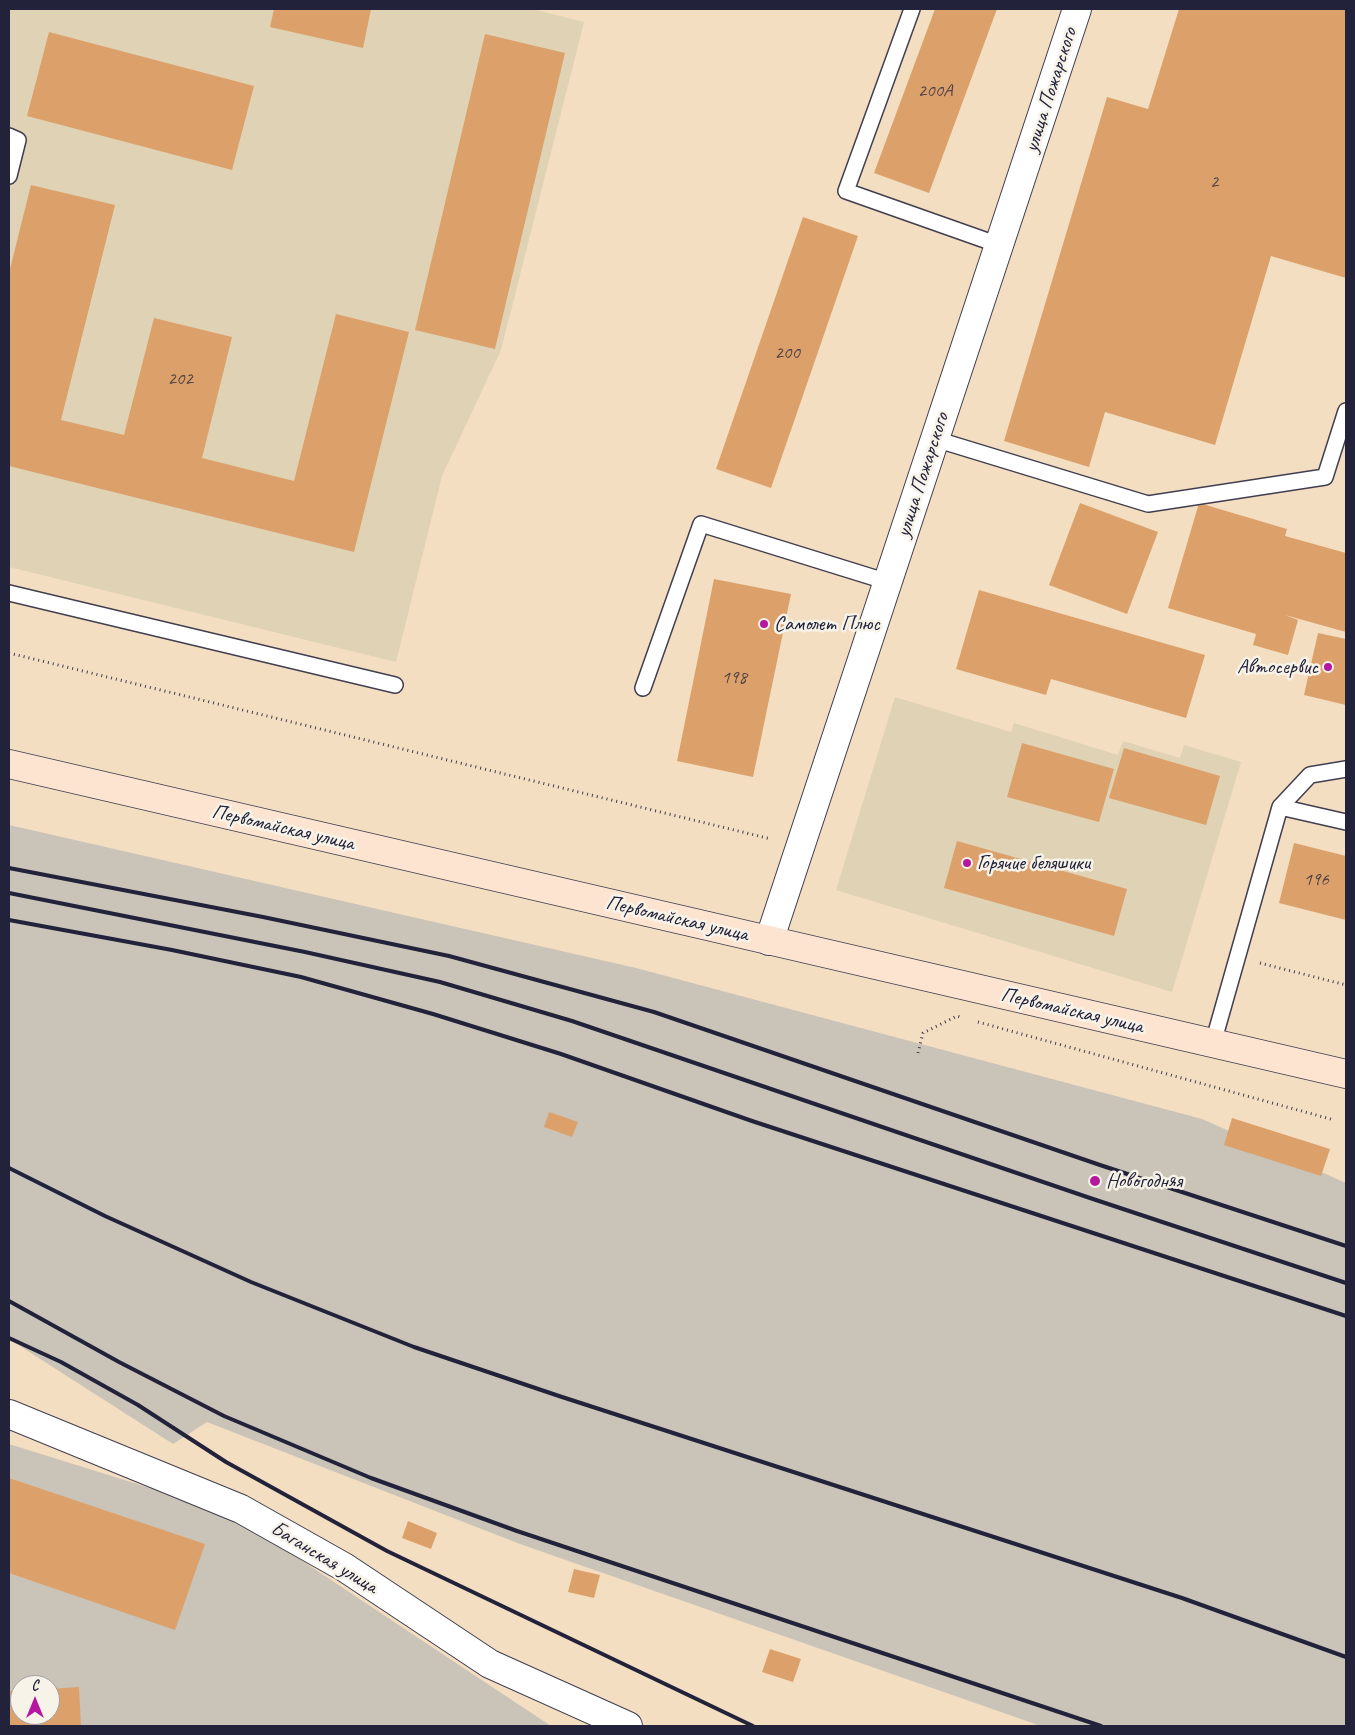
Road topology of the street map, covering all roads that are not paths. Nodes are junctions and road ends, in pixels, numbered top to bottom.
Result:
1 (912, 9) edge
2 (1077, 9) edge
3 (9, 136) edge
4 (9, 176) edge
5 (1000, 245) junction
6 (1346, 411) edge
7 (935, 439) junction
8 (888, 582) junction
9 (9, 594) edge
10 (395, 685) dead end
11 (643, 688) dead end
12 (9, 764) edge
13 (1346, 769) edge
14 (1280, 807) junction
15 (1346, 822) edge
16 (770, 940) junction
17 (1213, 1043) junction
18 (1346, 1074) edge
19 (9, 1414) edge
20 (628, 1726) edge

1 - 5 lane
2 - 5 street, улица Пожарского
3 - 4 lane
5 - 7 street, улица Пожарского
6 - 7 lane
7 - 8 street, улица Пожарского
8 - 11 lane
8 - 16 street, улица Пожарского
9 - 10 lane
12 - 16 main road, Первомайская улица
13 - 14 lane
14 - 15 lane
14 - 17 lane
16 - 17 main road, Первомайская улица
17 - 18 main road, Первомайская улица
19 - 20 street, Баганская улица

